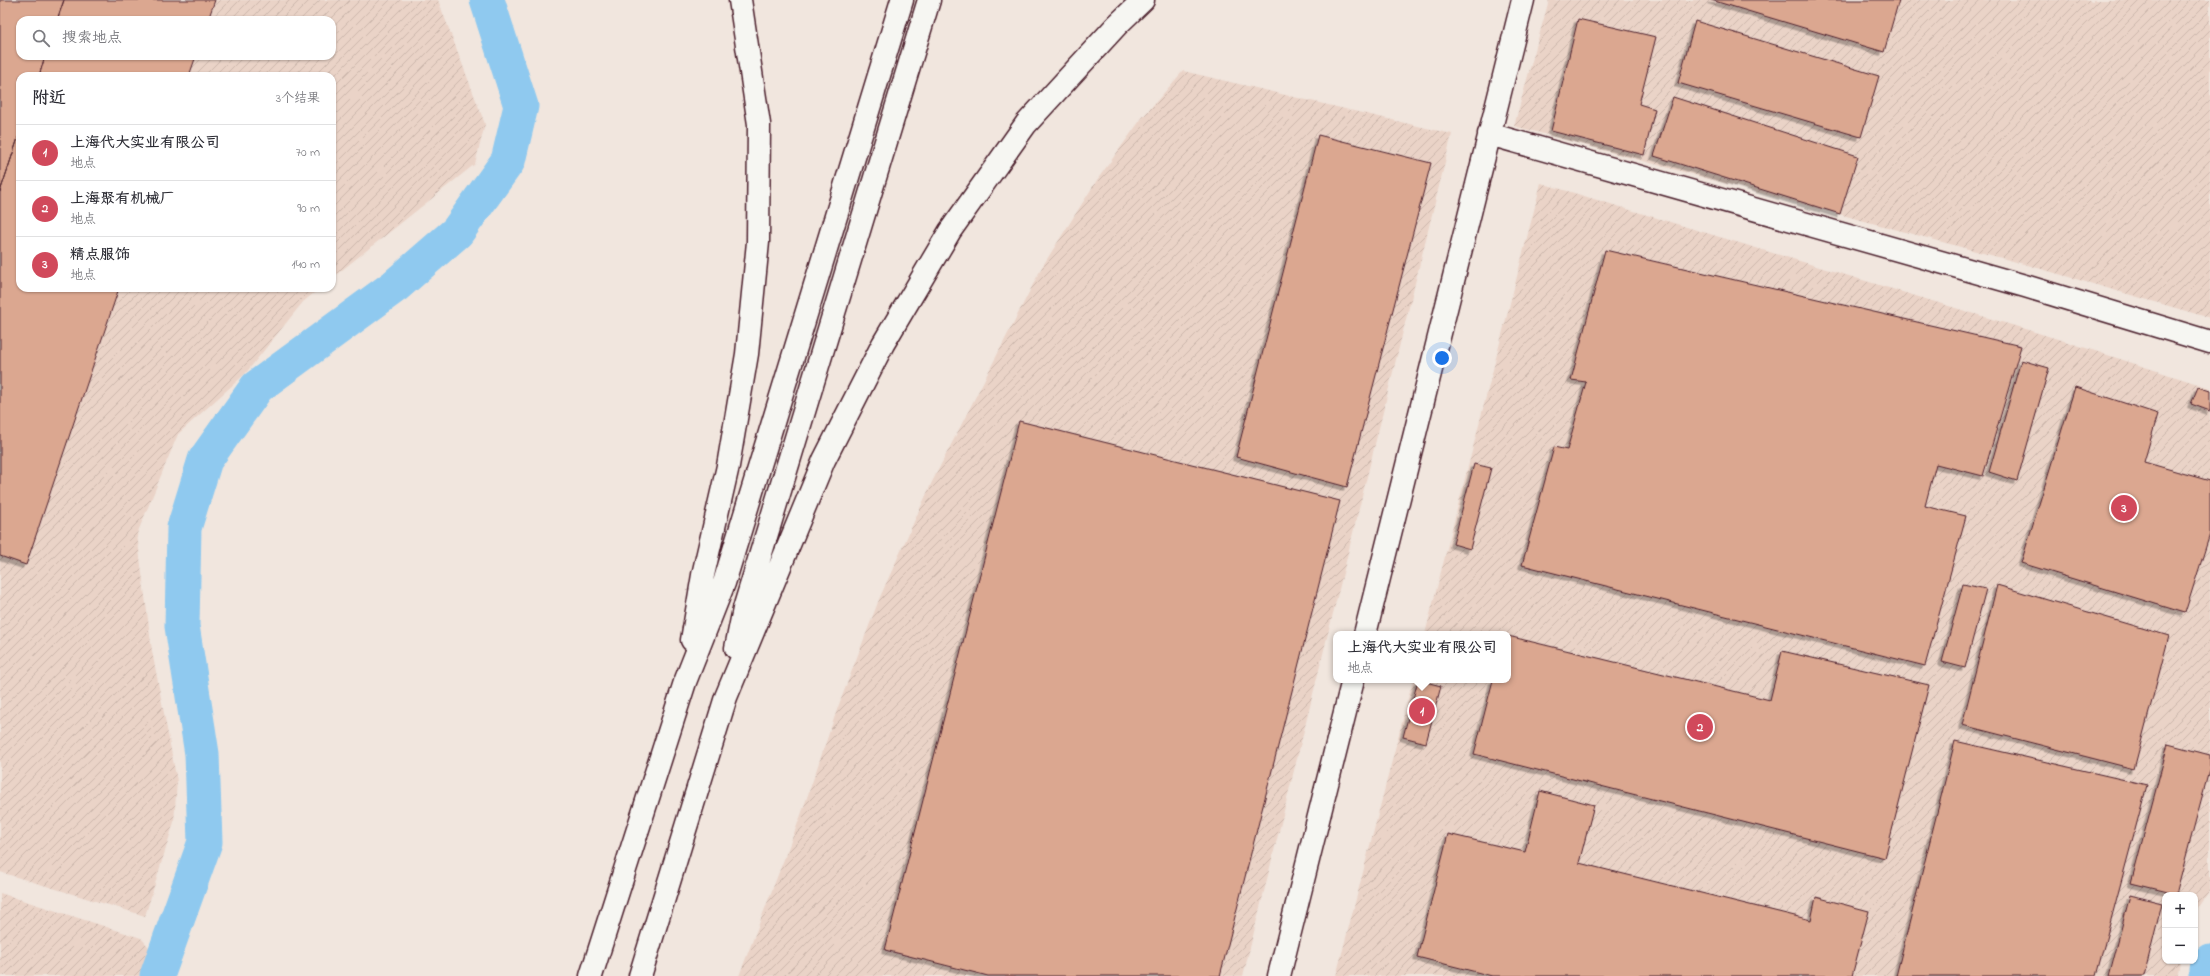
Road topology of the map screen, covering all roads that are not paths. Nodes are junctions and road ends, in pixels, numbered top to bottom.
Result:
1 (740, 0) edge
2 (902, 0) edge
3 (929, 0) edge
4 (1143, 0) edge
5 (1523, 0) edge
6 (1489, 134) junction
7 (2210, 342) edge
8 (1366, 631) edge
9 (685, 682) junction
10 (1352, 683) edge
11 (726, 697) junction
12 (591, 976) edge
13 (640, 976) edge
14 (1279, 976) edge

1 - 9 main road
2 - 9 main road
3 - 11 main road
4 - 11 main road
5 - 6 main road
6 - 7 main road
6 - 8 main road
9 - 12 main road
10 - 14 main road
11 - 13 main road

